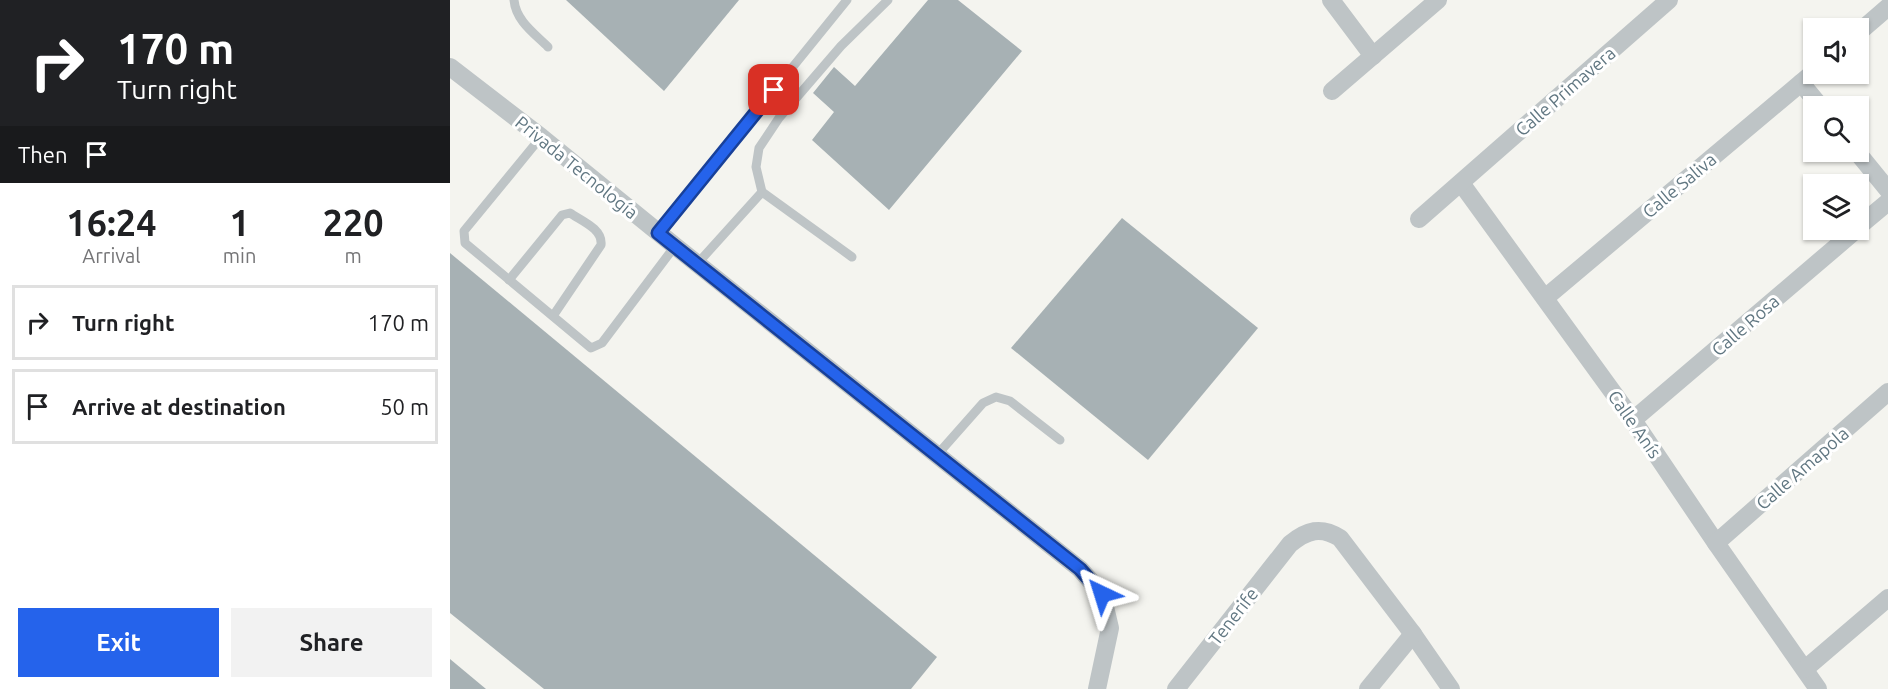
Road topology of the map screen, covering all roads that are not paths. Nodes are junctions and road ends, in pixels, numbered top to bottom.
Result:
1 (514, 0) edge
2 (847, 0) edge
3 (888, 0) edge
4 (1331, 0) edge
5 (1438, 0) edge
6 (1669, 0) edge
7 (1888, 7) edge
8 (1869, 23) edge
9 (548, 47) dead end
10 (1373, 56) junction
11 (450, 67) edge
12 (1803, 80) edge
13 (1332, 91) dead end
14 (542, 137) junction
15 (1865, 162) edge
16 (1461, 183) junction
17 (1888, 190) edge
18 (762, 192) junction
19 (1888, 202) edge
20 (1869, 218) edge
21 (1419, 219) dead end
22 (658, 233) junction
23 (1843, 240) edge
24 (675, 246) junction
25 (852, 257) dead end
26 (698, 264) junction
27 (509, 280) junction
28 (1545, 298) junction
29 (553, 316) junction
30 (1888, 392) edge
31 (1633, 420) junction
32 (1060, 440) dead end
33 (937, 455) junction
34 (1716, 543) junction
35 (1888, 598) edge
36 (1413, 634) junction
37 (1804, 669) junction
38 (1097, 689) edge
39 (1176, 689) edge
40 (1368, 689) edge
41 (1451, 689) edge
42 (1818, 689) edge

1 - 9 lane
2 - 22 lane
3 - 18 lane
4 - 10 street
5 - 10 street
6 - 16 street, Calle Primavera
7 - 8 street
10 - 13 street
11 - 14 street, Privada Tecnología
12 - 28 street, Calle Saliva
14 - 22 street, Privada Tecnología
14 - 27 lane
15 - 17 street
16 - 21 street, Calle Primavera
16 - 28 street, Calle Anís
18 - 25 lane
18 - 26 lane
19 - 20 street, Calle Rosa
22 - 24 street, Privada Tecnología
23 - 31 street, Calle Rosa
24 - 26 street, Privada Tecnología
24 - 29 lane
26 - 33 street, Privada Tecnología
27 - 29 lane
27 - 29 lane
28 - 31 street, Calle Anís
30 - 34 street, Calle Amapola
31 - 34 street, Calle Anís
32 - 33 lane
33 - 38 street, Privada Tecnología
34 - 37 street, Calle Anís
35 - 37 street
36 - 39 street, Tenerife
36 - 40 street
36 - 41 street
37 - 42 street, Calle Anís

